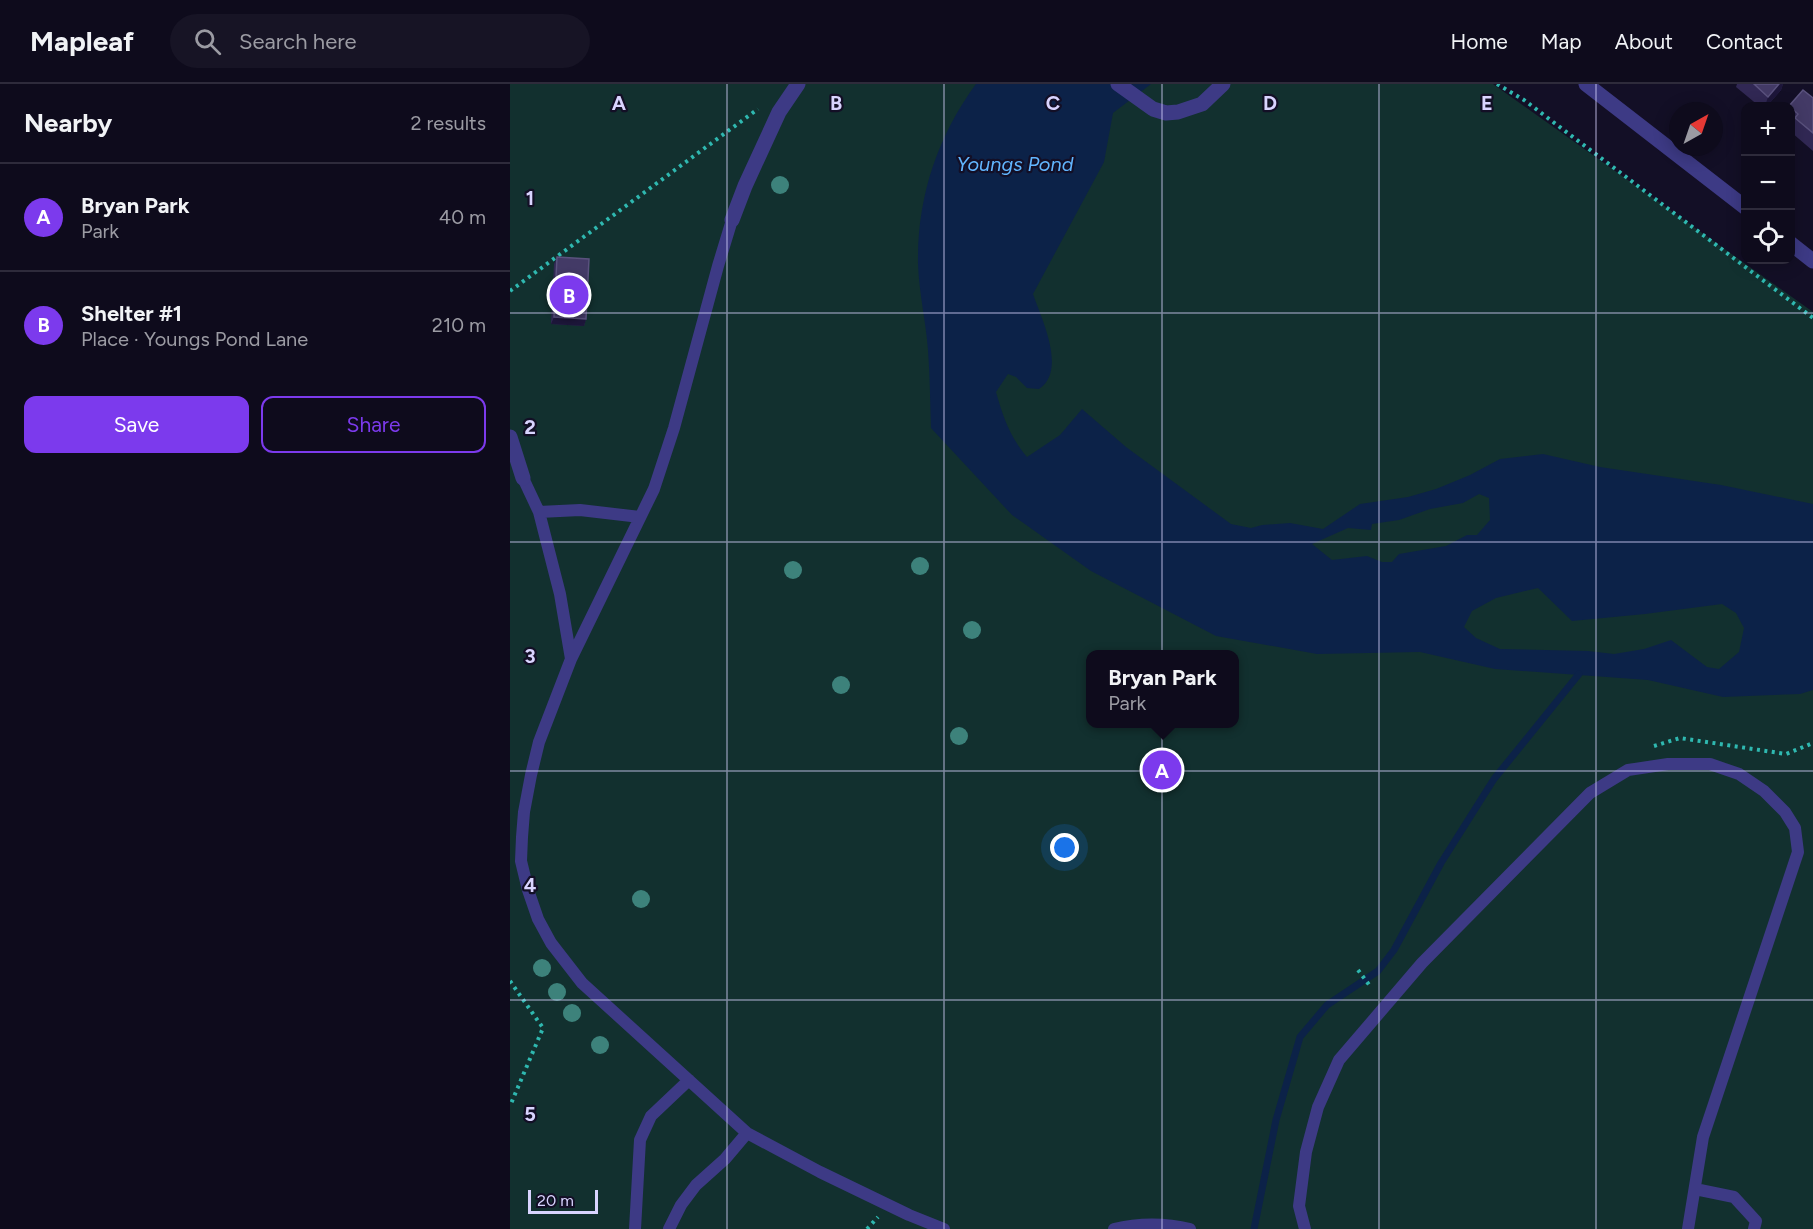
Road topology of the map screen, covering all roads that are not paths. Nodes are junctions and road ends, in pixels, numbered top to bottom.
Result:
1 (798, 84) edge
2 (1118, 84) edge
3 (1223, 84) edge
4 (1586, 84) edge
5 (1741, 204) edge
6 (732, 220) joint
7 (1795, 246) edge
8 (1813, 261) edge
9 (510, 438) edge
10 (523, 478) joint
11 (539, 512) junction
12 (640, 517) junction
13 (571, 659) junction
14 (688, 1080) junction
15 (747, 1133) junction
16 (1695, 1189) junction
17 (635, 1229) edge
18 (669, 1229) edge
19 (944, 1229) edge
20 (1114, 1229) edge
21 (1190, 1229) edge
22 (1305, 1229) edge
23 (1688, 1229) edge
24 (1754, 1229) edge

1 - 6 street
2 - 3 street
4 - 5 street
6 - 12 lane
7 - 8 street
9 - 10 street
10 - 11 lane
11 - 12 lane
11 - 13 lane
12 - 13 lane
13 - 14 lane
14 - 15 lane
14 - 17 lane
15 - 18 lane
15 - 19 lane
16 - 22 lane
16 - 23 lane
16 - 24 lane
20 - 21 lane

